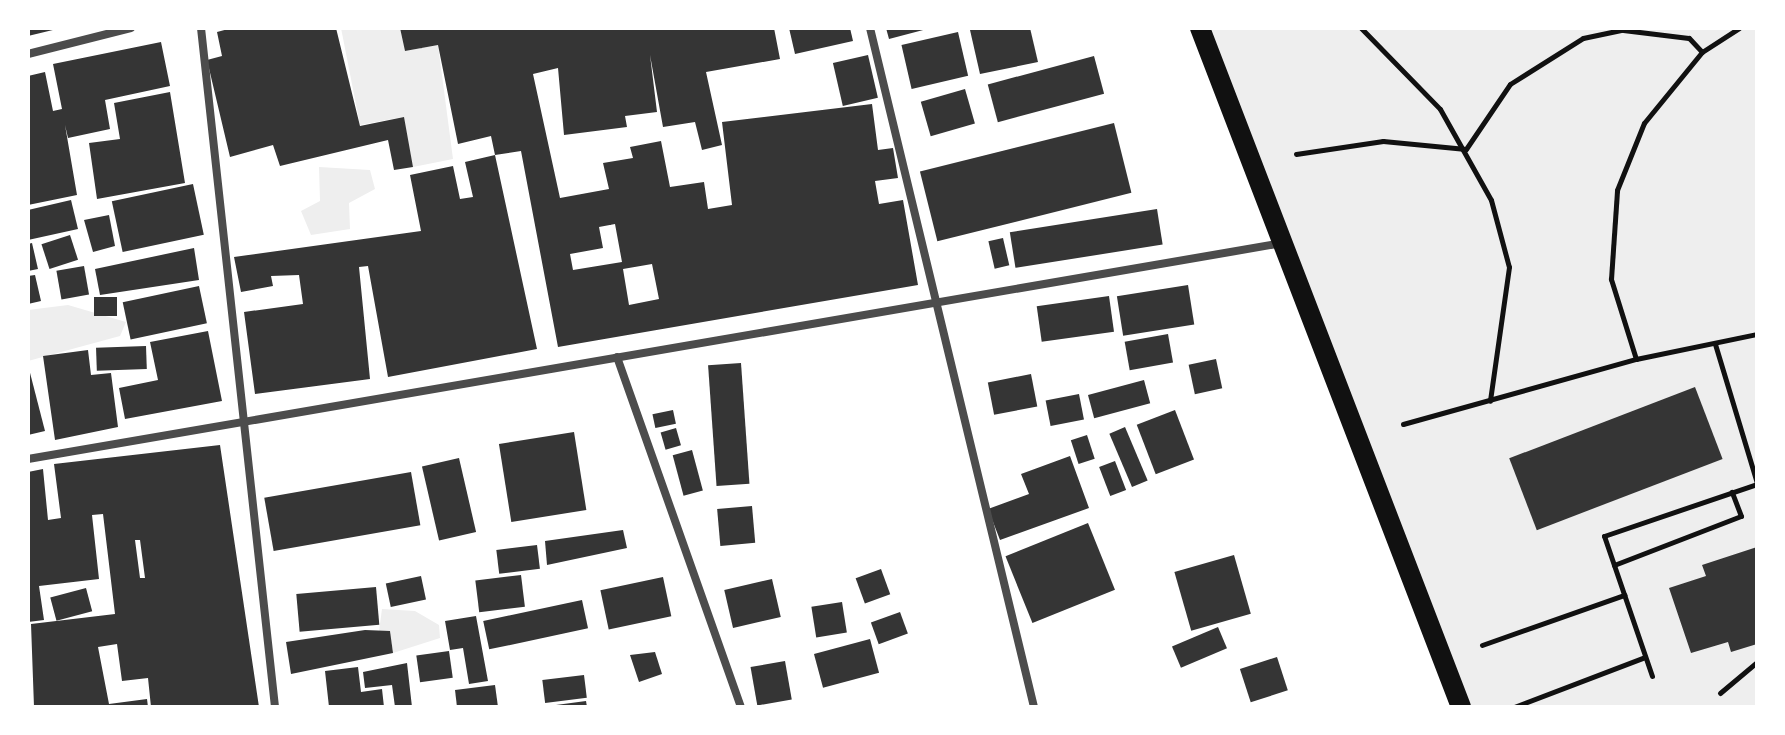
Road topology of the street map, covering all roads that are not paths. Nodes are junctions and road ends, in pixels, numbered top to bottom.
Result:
1 (131, 28) edge
2 (201, 28) edge
3 (870, 28) edge
4 (1200, 28) edge
5 (28, 54) edge
6 (1283, 243) junction
7 (935, 302) junction
8 (617, 357) junction
9 (241, 419) junction
10 (28, 459) edge
11 (275, 707) edge
12 (741, 707) edge
13 (1034, 707) edge
14 (1461, 707) edge

1 - 5 street
2 - 9 street
3 - 7 street
4 - 6 main road
6 - 7 street
6 - 14 main road
7 - 8 street
7 - 13 street
8 - 9 street
8 - 12 street
9 - 10 street
9 - 11 street

